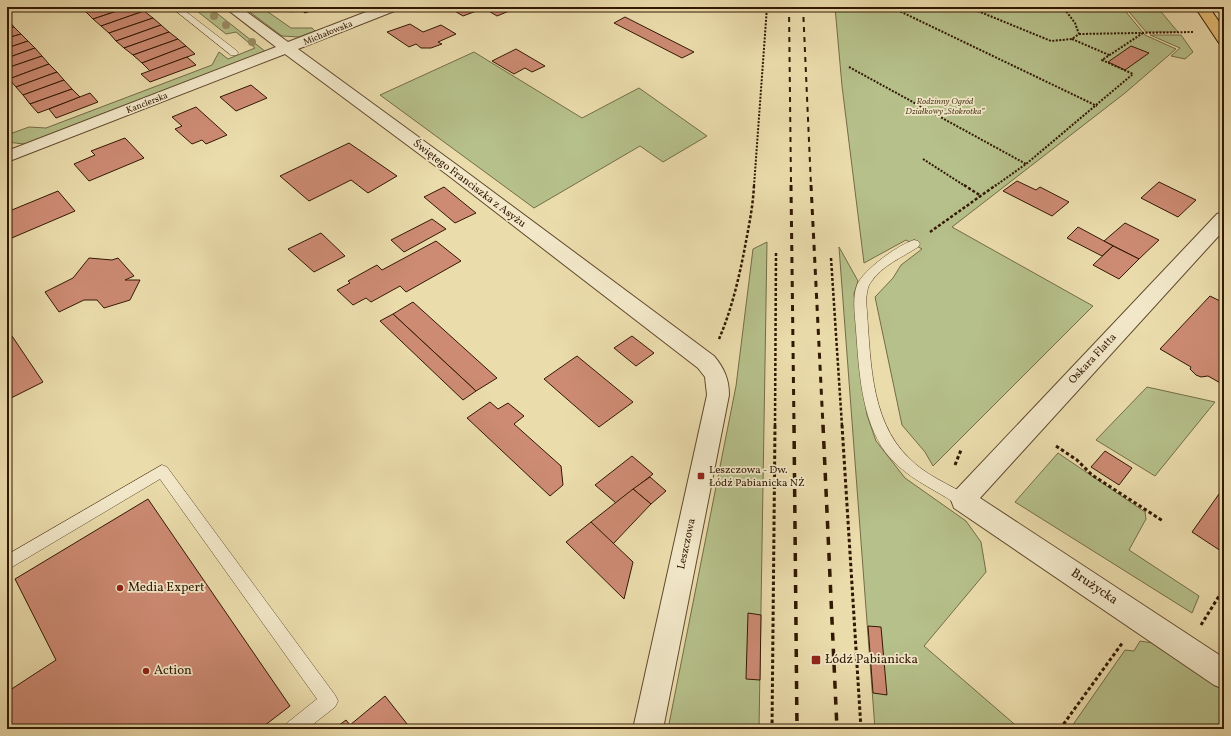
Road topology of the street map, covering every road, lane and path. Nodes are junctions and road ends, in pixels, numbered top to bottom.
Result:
1 (175, 7) edge
2 (231, 7) edge
3 (392, 7) edge
4 (767, 7) edge
5 (891, 7) edge
6 (968, 7) edge
7 (1063, 7) edge
8 (1202, 7) edge
9 (1198, 32) dead end
10 (1143, 33) junction
11 (1079, 34) junction
12 (1072, 39) junction
13 (1224, 40) edge
14 (287, 49) junction
15 (234, 53) dead end
16 (1109, 55) junction
17 (849, 67) dead end
18 (1097, 106) junction
19 (7, 157) edge
20 (923, 159) dead end
21 (1026, 164) junction
22 (981, 196) junction
23 (1224, 218) edge
24 (914, 244) joint
25 (776, 254) dead end
26 (831, 258) dead end
27 (706, 362) junction
28 (1056, 446) dead end
29 (963, 500) junction
30 (1164, 521) dead end
31 (7, 563) edge
32 (1224, 588) edge
33 (1141, 618) junction
34 (1186, 649) junction
35 (1224, 674) edge
36 (293, 729) edge
37 (648, 729) edge
38 (772, 729) edge
39 (861, 729) edge
40 (1060, 729) edge

1 - 15 lane
2 - 14 street, Świętego Franciszka z Asyżu
3 - 14 street, Michałowska
4 - 27 path
5 - 18 path
6 - 12 path
7 - 11 path
8 - 13 main road
9 - 10 path
10 - 11 path
10 - 16 path
11 - 12 path
12 - 16 path
14 - 19 street, Kanclerska
14 - 27 street, Świętego Franciszka z Asyżu
16 - 18 path
17 - 21 path
18 - 21 path
20 - 22 path
21 - 22 path
22 - 24 path
23 - 29 street, Oskara Flatta
24 - 29 lane
25 - 38 path
26 - 39 path
27 - 37 street, Leszczowa
28 - 30 path
29 - 33 street, Brużycka
31 - 36 lane
32 - 34 path
33 - 34 street, Brużycka
33 - 40 path
34 - 35 street, Brużycka

